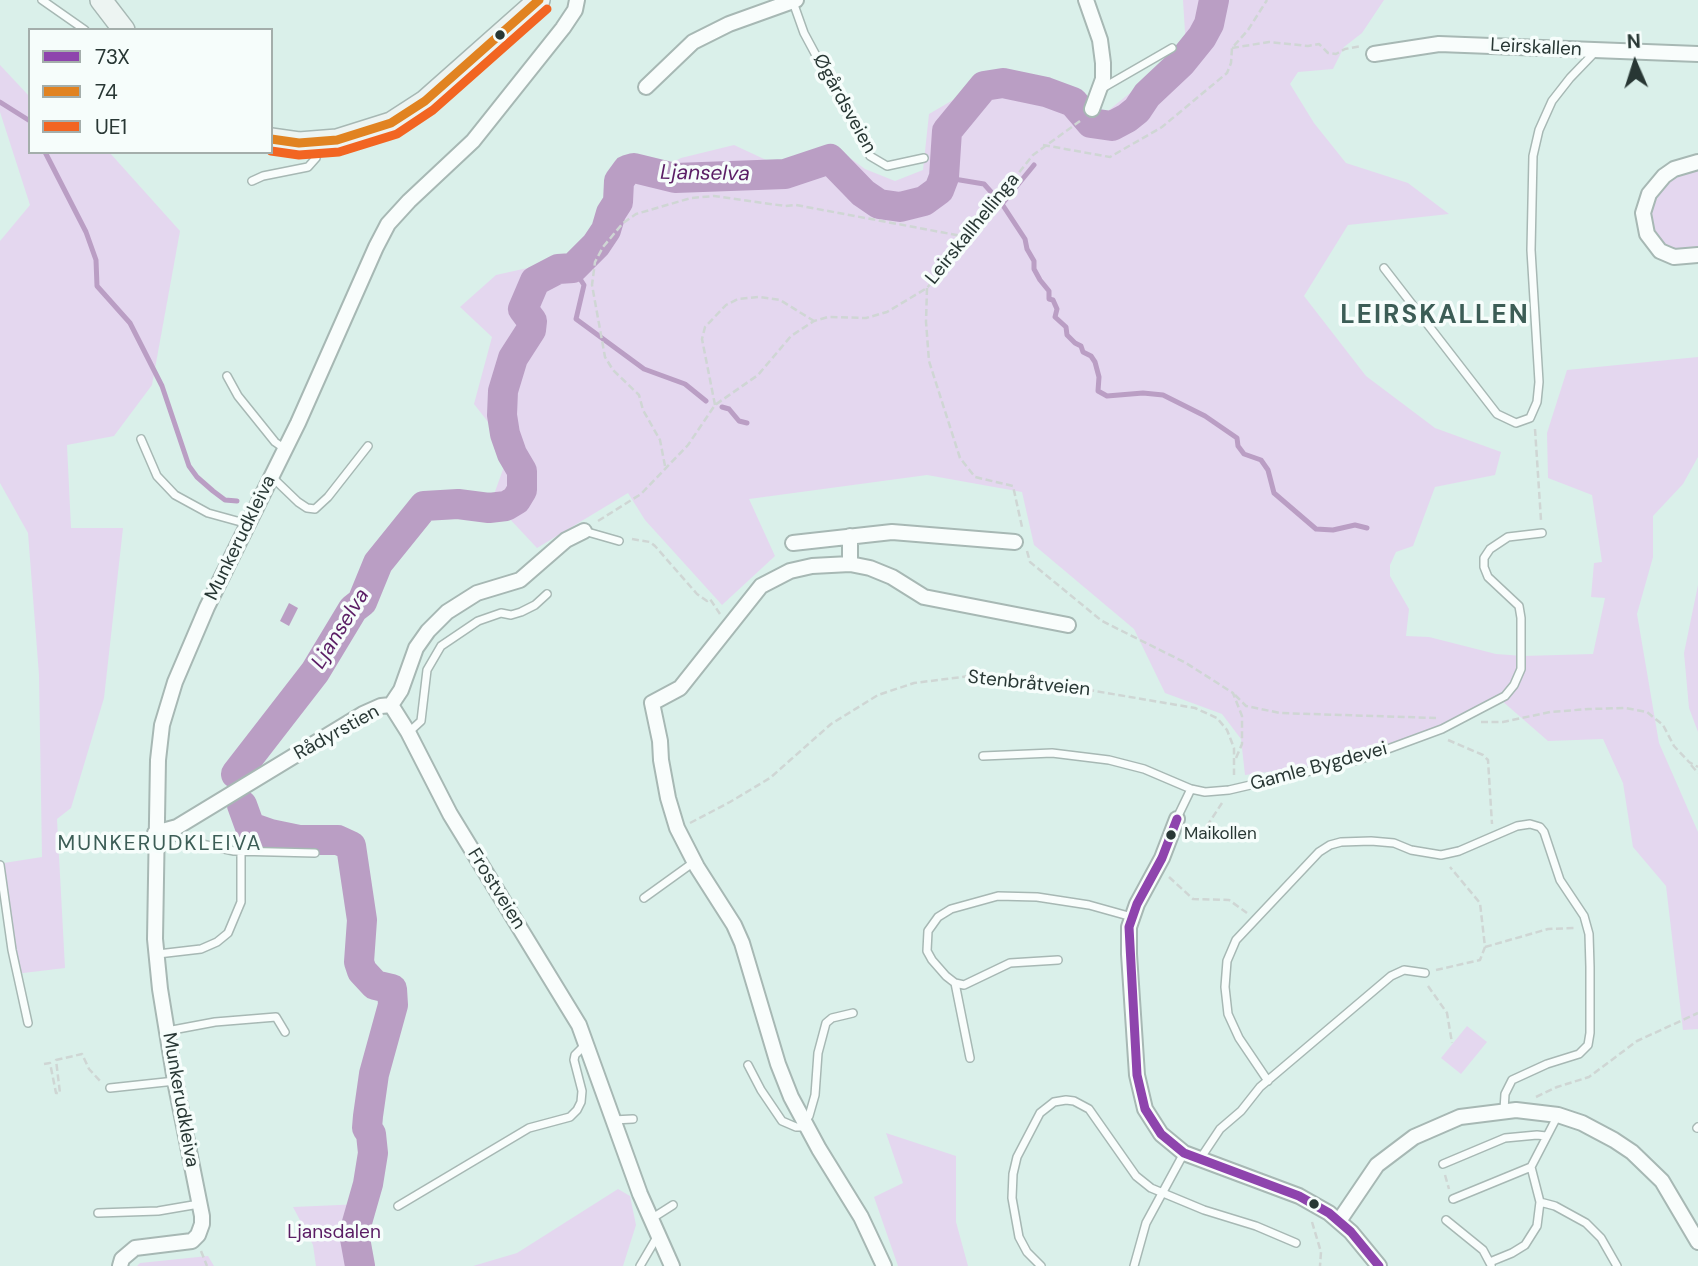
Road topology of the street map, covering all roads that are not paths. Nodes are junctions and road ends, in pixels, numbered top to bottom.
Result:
1 (42, 0) edge
2 (101, 0) edge
3 (539, 0) edge
4 (576, 0) edge
5 (1086, 0) edge
6 (795, 1) edge
7 (82, 28) edge
8 (122, 28) edge
9 (1172, 48) dead end
10 (1597, 51) junction
11 (1374, 54) road end
12 (1698, 54) edge
13 (646, 87) dead end
14 (1100, 89) junction
15 (1093, 108) dead end
16 (273, 139) edge
17 (318, 142) junction
18 (924, 158) dead end
19 (1698, 162) edge
20 (252, 181) dead end
21 (1698, 255) edge
22 (1384, 268) dead end
23 (227, 376) dead end
24 (141, 439) dead end
25 (368, 446) dead end
26 (285, 449) junction
27 (272, 476) junction
28 (249, 524) junction
29 (584, 531) joint
30 (1542, 533) road end
31 (850, 536) junction
32 (1021, 539) road end
33 (620, 541) road end
34 (793, 543) dead end
35 (850, 564) junction
36 (547, 594) dead end
37 (1068, 625) dead end
38 (391, 705) junction
39 (408, 732) junction
40 (983, 756) dead end
41 (1192, 789) junction
42 (1177, 819) joint
43 (160, 832) junction
44 (241, 852) junction
45 (315, 853) dead end
46 (694, 862) junction
47 (0, 865) edge
48 (644, 898) dead end
49 (1132, 918) junction
50 (158, 954) junction
51 (1058, 960) dead end
52 (1425, 973) road end
53 (955, 983) junction
54 (853, 1013) dead end
55 (28, 1023) dead end
56 (167, 1031) junction
57 (285, 1032) dead end
58 (587, 1044) junction
59 (970, 1058) dead end
60 (748, 1065) dead end
61 (1268, 1081) junction
62 (175, 1082) junction
63 (110, 1088) road end
64 (1504, 1110) junction
65 (1558, 1115) junction
66 (633, 1119) dead end
67 (612, 1120) junction
68 (805, 1124) junction
69 (1546, 1136) junction
70 (1184, 1153) junction
71 (1200, 1159) junction
72 (1443, 1164) dead end
73 (1531, 1167) junction
74 (1162, 1191) junction
75 (1453, 1199) dead end
76 (1540, 1202) junction
77 (200, 1204) junction
78 (673, 1205) dead end
79 (398, 1206) dead end
80 (98, 1213) dead end
81 (650, 1219) junction
82 (1446, 1220) dead end
83 (1339, 1221) junction
84 (657, 1237) junction
85 (1698, 1242) edge
86 (1296, 1243) dead end
87 (1491, 1264) edge
88 (120, 1266) edge
89 (640, 1266) edge
90 (671, 1266) edge
91 (884, 1266) edge
92 (1041, 1266) edge
93 (1134, 1266) edge
94 (1379, 1266) edge
95 (1617, 1266) edge

1 - 7 lane
2 - 8 main road
3 - 17 main road
4 - 26 street, Munkerudkleiva
5 - 14 street
6 - 13 street, Øgårdsveien
6 - 18 lane, Øgårdsveien
9 - 14 lane
10 - 11 street, Leirskallen
10 - 12 street, Leirskallen
10 - 22 lane
14 - 15 street
16 - 17 main road
17 - 20 lane
19 - 21 street
23 - 26 lane
24 - 28 lane
25 - 27 lane
26 - 27 street, Munkerudkleiva
27 - 28 street, Munkerudkleiva
28 - 43 street, Munkerudkleiva
29 - 33 lane
29 - 38 street, Rådyrstien
30 - 41 lane, Gamle Bygdevei
31 - 32 street
31 - 34 street
31 - 35 street
35 - 37 street
35 - 46 street
36 - 39 lane
38 - 39 street, Frostveien
38 - 43 street, Rådyrstien
39 - 58 street, Frostveien
40 - 41 lane, Gamle Bygdevei
41 - 42 lane
42 - 49 street
43 - 44 lane
43 - 50 street, Munkerudkleiva
44 - 45 lane
44 - 50 lane
46 - 48 lane
46 - 68 street
47 - 55 lane
49 - 53 lane
49 - 70 street
50 - 56 street, Munkerudkleiva
51 - 53 lane
52 - 61 lane
53 - 59 lane
54 - 68 lane
56 - 57 lane
56 - 62 street, Munkerudkleiva
58 - 67 street, Frostveien
58 - 79 lane
60 - 68 lane
61 - 64 lane
61 - 71 lane
62 - 63 lane
62 - 77 street, Munkerudkleiva
64 - 65 street
64 - 83 street
65 - 69 lane
65 - 85 street
66 - 67 lane
67 - 81 street, Frostveien
68 - 91 street
69 - 72 lane
69 - 73 lane
70 - 71 street
70 - 74 lane
71 - 83 street
73 - 75 lane
73 - 76 lane
74 - 86 lane
74 - 92 lane
74 - 93 lane
76 - 87 lane
76 - 95 lane
77 - 80 lane
77 - 88 street, Munkerudkleiva
78 - 81 lane
81 - 84 street, Frostveien
82 - 87 lane
83 - 94 street
84 - 89 lane
84 - 90 street, Frostveien

